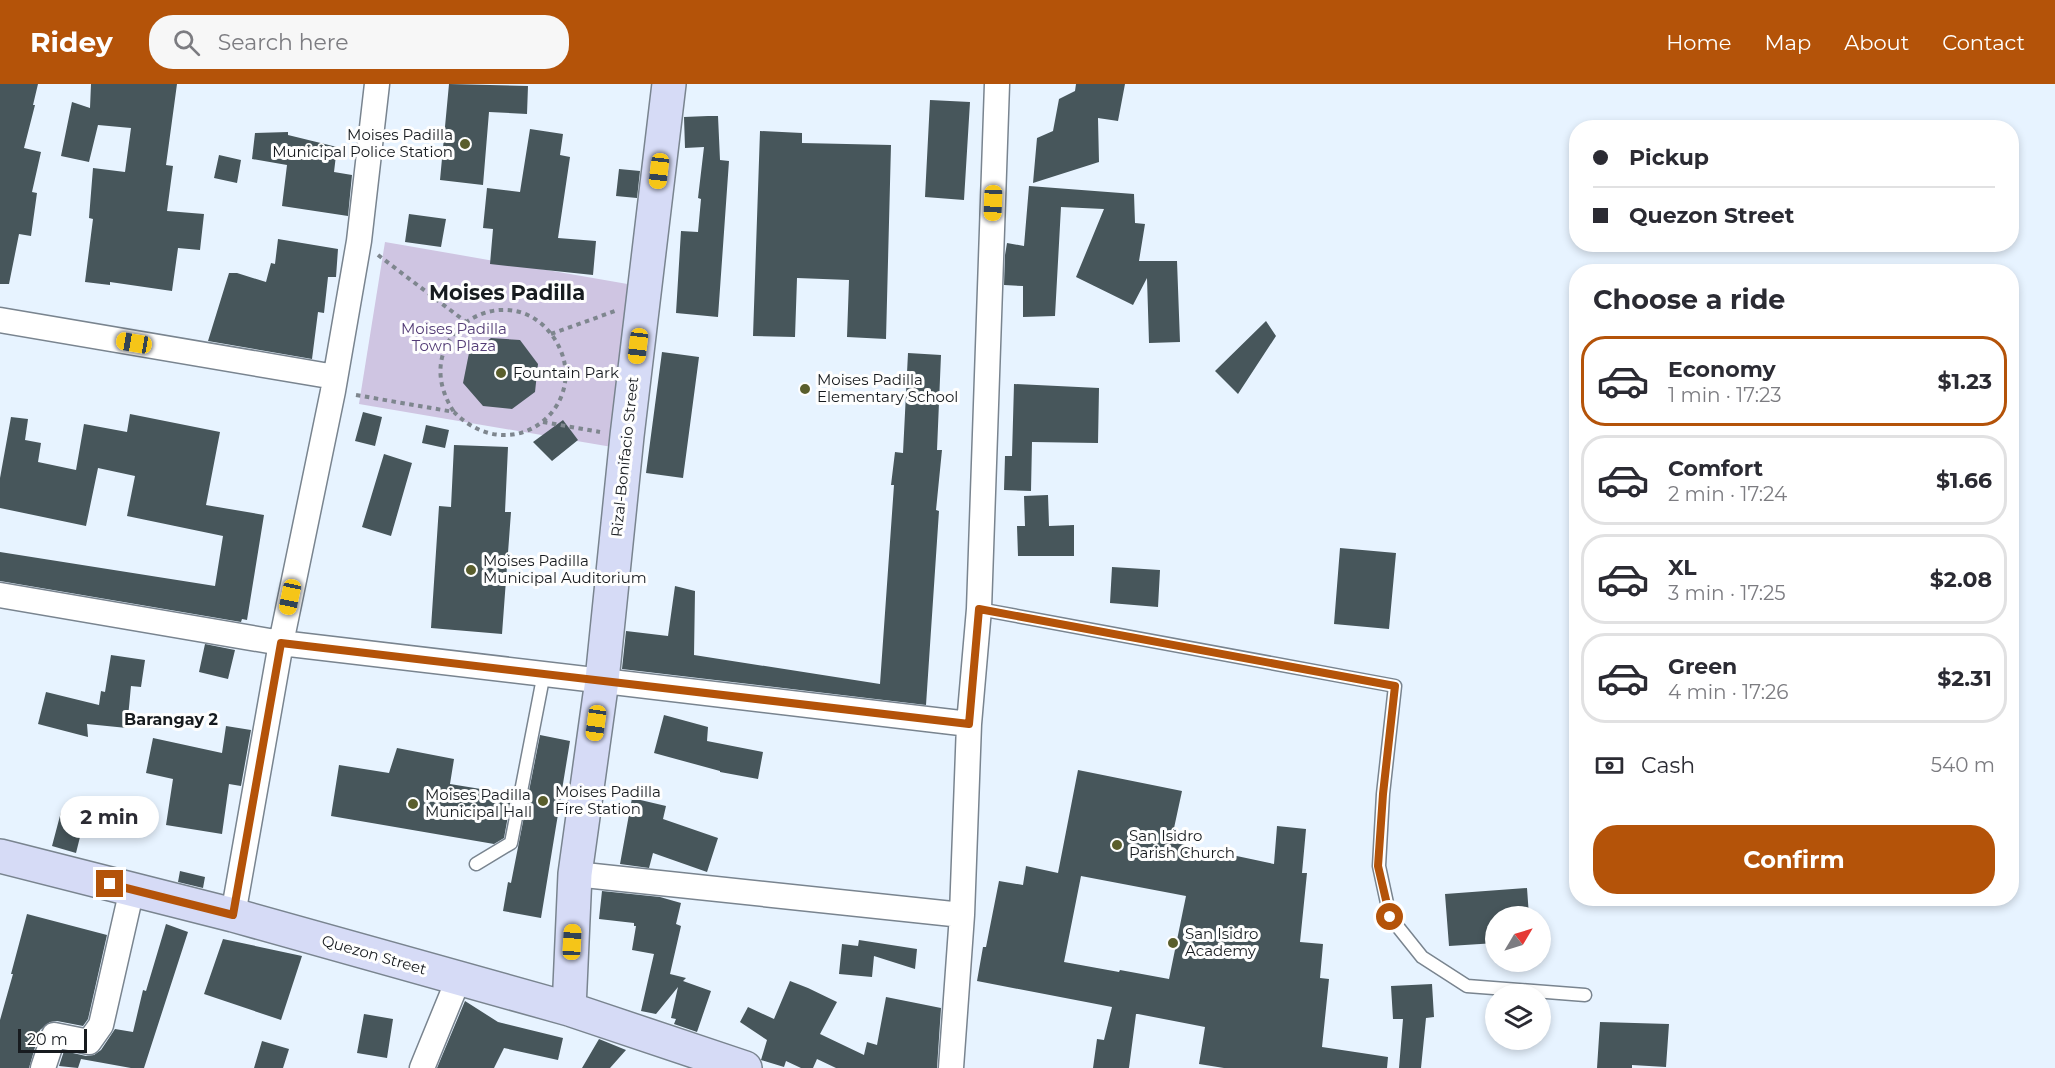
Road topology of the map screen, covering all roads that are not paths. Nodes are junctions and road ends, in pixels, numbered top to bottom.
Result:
1 (377, 84) edge
2 (669, 84) edge
3 (997, 84) edge
4 (0, 321) edge
5 (334, 384) junction
6 (0, 595) edge
7 (979, 609) junction
8 (281, 643) junction
9 (544, 673) junction
10 (602, 680) junction
11 (969, 724) junction
12 (0, 856) edge
13 (476, 864) dead end
14 (575, 874) junction
15 (132, 889) junction
16 (233, 915) junction
17 (962, 915) junction
18 (458, 980) junction
19 (1585, 995) dead end
20 (569, 1009) junction
21 (43, 1068) edge
22 (422, 1068) edge
23 (745, 1068) edge
24 (951, 1068) edge

1 - 5 street
2 - 10 street, Rizal-Bonifacio Street
3 - 7 street
4 - 5 street
5 - 8 street
6 - 8 street
7 - 11 street
7 - 19 lane
8 - 9 street
8 - 16 street
9 - 10 street
9 - 13 lane
10 - 11 street
10 - 14 street, Rizal-Bonifacio Street
11 - 17 street
12 - 15 street, Quezon Street
14 - 17 street
14 - 20 street, Rizal-Bonifacio Street
15 - 16 street, Quezon Street
15 - 21 street
16 - 18 street, Quezon Street
17 - 24 street
18 - 20 street, Quezon Street
18 - 22 street
20 - 23 street, Quezon Street

